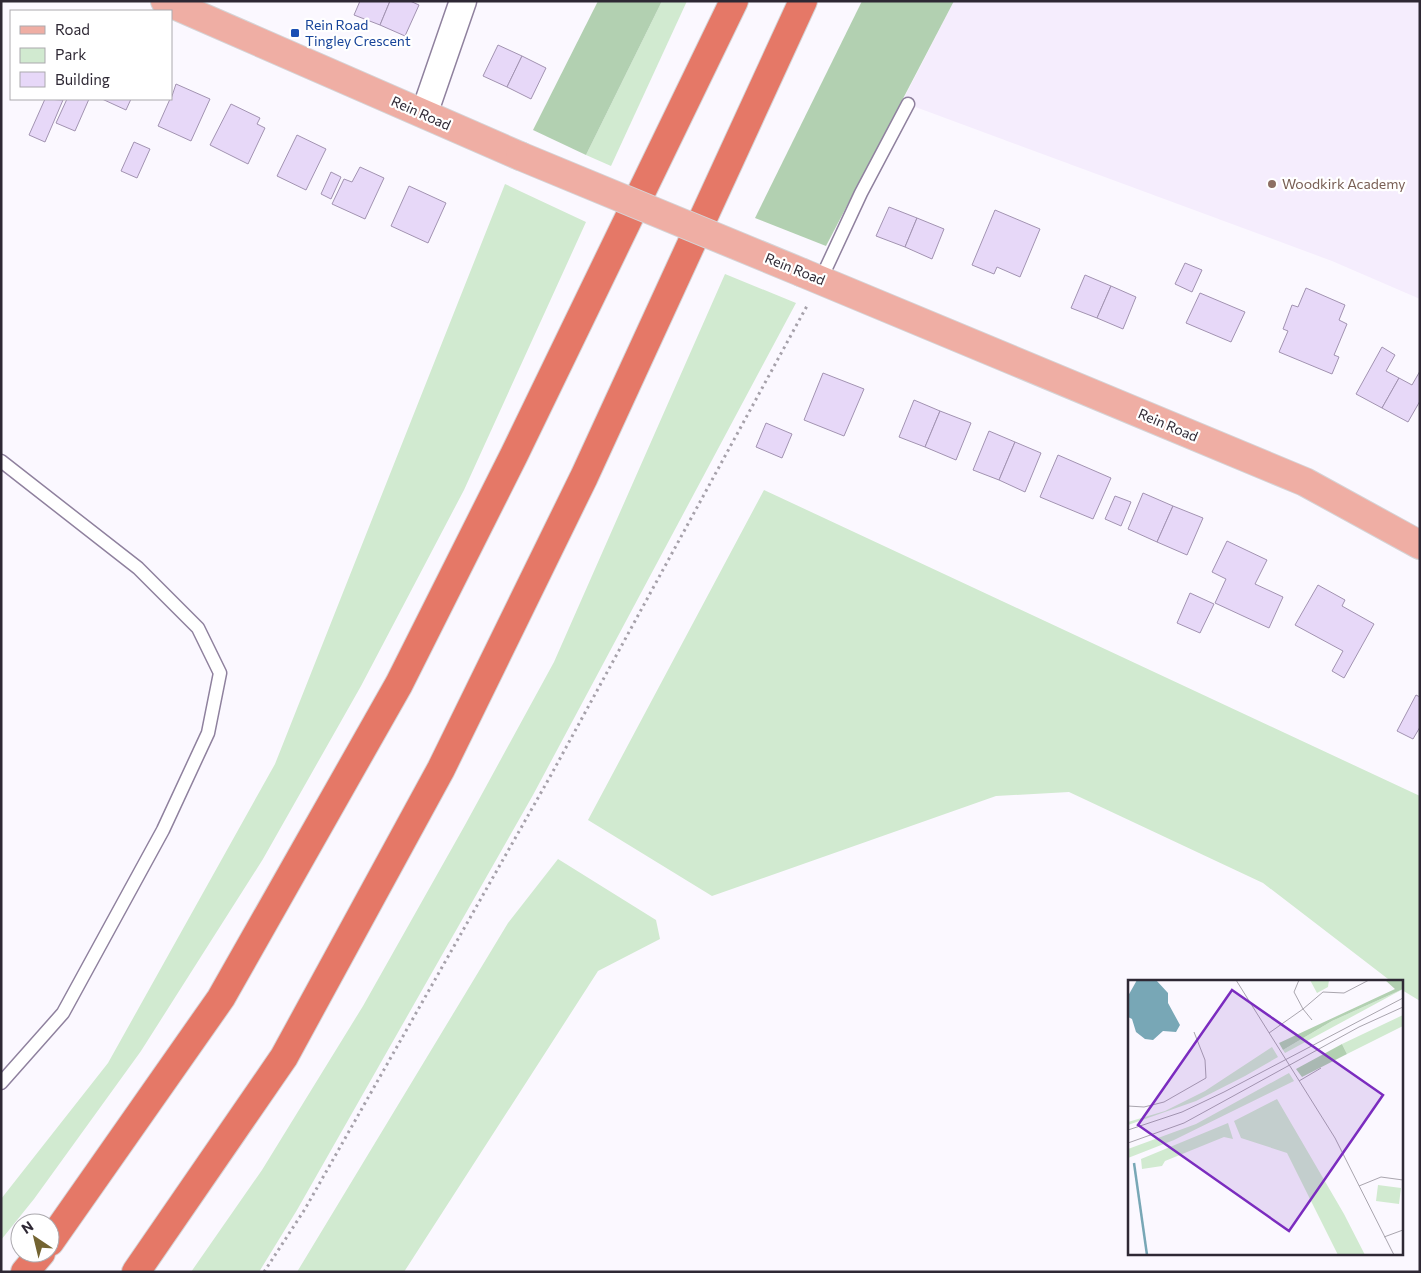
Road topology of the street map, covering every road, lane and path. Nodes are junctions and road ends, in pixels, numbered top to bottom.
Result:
1 (165, 1) edge
2 (463, 1) edge
3 (734, 1) edge
4 (803, 1) edge
5 (908, 104) dead end
6 (424, 114) junction
7 (812, 276) junction
8 (1, 462) edge
9 (1420, 545) edge
10 (1, 1083) edge
11 (60, 1228) edge
12 (136, 1272) edge
13 (264, 1272) edge

1 - 6 main road, Rein Road
2 - 6 street
3 - 11 highway
4 - 12 highway
5 - 7 lane
6 - 7 main road, Rein Road, bridge
7 - 9 main road, Rein Road
7 - 13 path
8 - 10 lane

